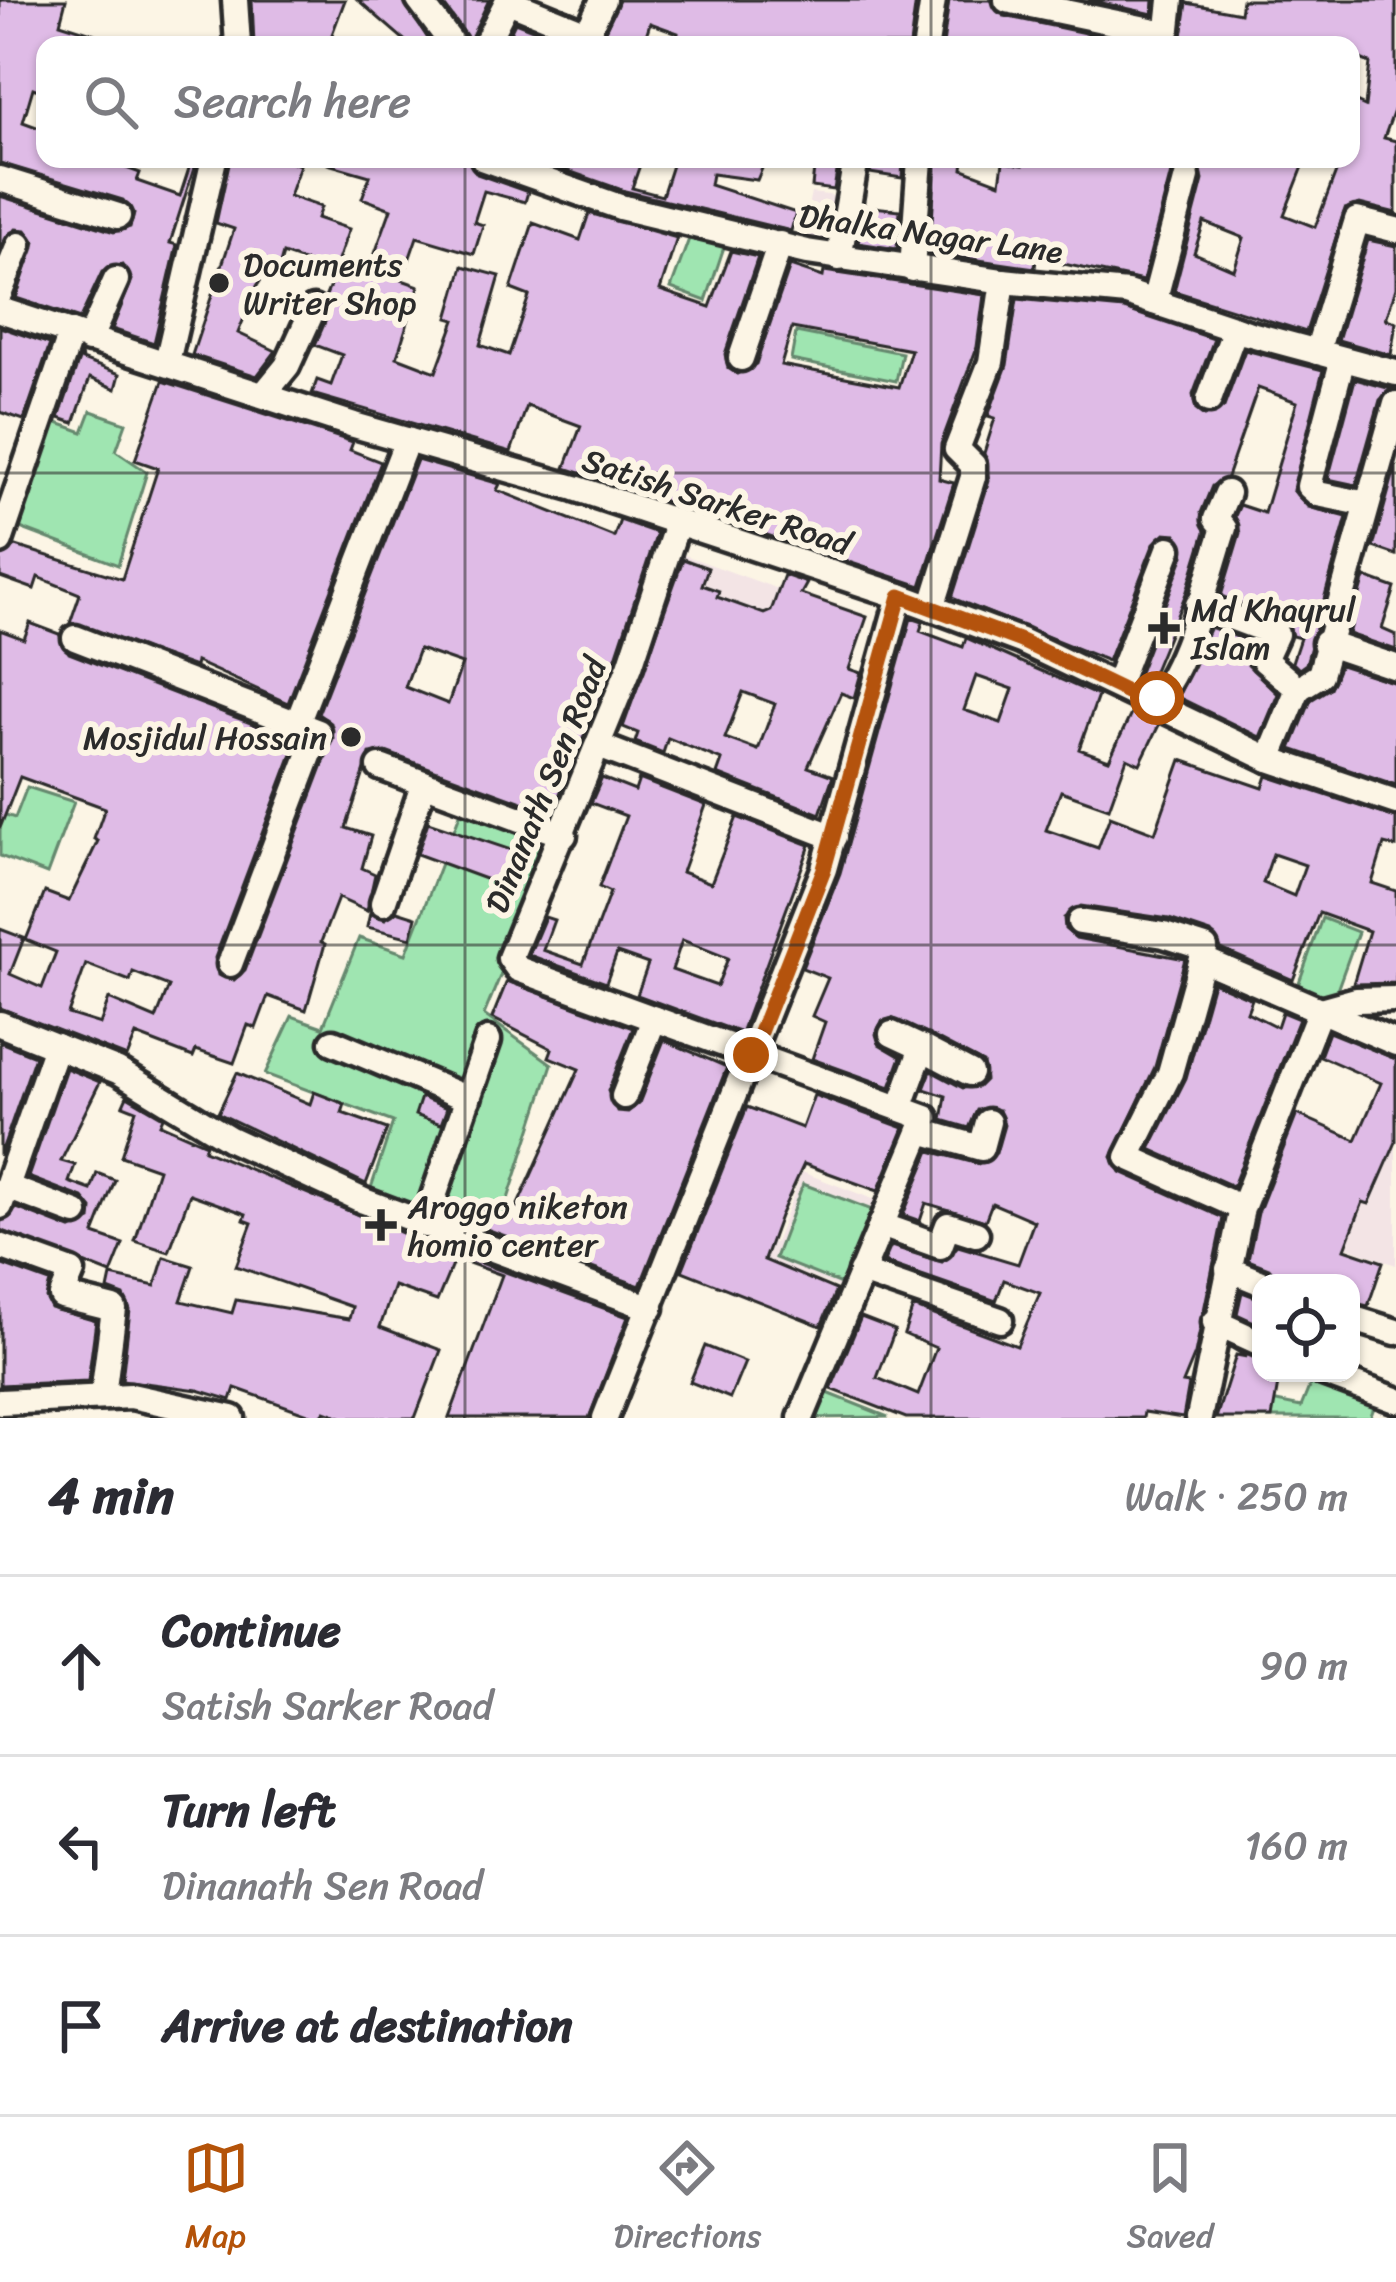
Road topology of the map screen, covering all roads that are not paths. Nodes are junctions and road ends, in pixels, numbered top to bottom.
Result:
1 (235, 0) edge
2 (419, 0) edge
3 (508, 0) edge
4 (603, 0) edge
5 (933, 0) edge
6 (1007, 0) edge
7 (1171, 0) edge
8 (237, 36) edge
9 (446, 36) edge
10 (490, 36) edge
11 (927, 36) edge
12 (212, 168) edge
13 (510, 168) edge
14 (854, 168) edge
15 (919, 168) edge
16 (1187, 177) dead end
17 (0, 179) edge
18 (118, 216) dead end
19 (1396, 230) edge
20 (780, 244) junction
21 (19, 245) dead end
22 (839, 258) junction
23 (912, 269) junction
24 (116, 280) dead end
25 (1004, 281) junction
26 (0, 292) edge
27 (1154, 302) junction
28 (314, 309) dead end
29 (0, 310) edge
30 (1235, 329) junction
31 (80, 336) junction
32 (1309, 350) junction
33 (741, 358) dead end
34 (167, 362) junction
35 (1342, 362) junction
36 (1396, 374) edge
37 (264, 394) junction
38 (1209, 400) dead end
39 (1396, 404) edge
40 (407, 440) junction
41 (1227, 493) dead end
42 (1366, 504) junction
43 (677, 524) junction
44 (0, 541) edge
45 (1169, 549) dead end
46 (900, 596) junction
47 (1198, 605) junction
48 (932, 608) junction
49 (74, 638) dead end
50 (1325, 644) junction
51 (1396, 668) edge
52 (1117, 685) junction
53 (1298, 689) junction
54 (1150, 703) junction
55 (297, 724) junction
56 (598, 746) junction
57 (1269, 759) junction
58 (380, 767) dead end
59 (424, 783) junction
60 (1396, 802) edge
61 (564, 835) junction
62 (834, 837) junction
63 (383, 903) dead end
64 (1080, 922) dead end
65 (1202, 959) junction
66 (230, 964) dead end
67 (1396, 999) edge
68 (1320, 1010) junction
69 (654, 1018) junction
70 (0, 1024) edge
71 (892, 1034) dead end
72 (488, 1040) dead end
73 (333, 1042) dead end
74 (1396, 1043) edge
75 (56, 1046) junction
76 (922, 1048) junction
77 (751, 1055) junction
78 (970, 1073) dead end
79 (624, 1096) dead end
80 (468, 1099) junction
81 (900, 1108) junction
82 (988, 1123) dead end
83 (921, 1131) junction
84 (3, 1197) edge
85 (1242, 1208) junction
86 (76, 1213) dead end
87 (424, 1225) junction
88 (881, 1225) junction
89 (976, 1234) dead end
90 (0, 1246) edge
91 (1228, 1269) junction
92 (861, 1272) junction
93 (1252, 1279) edge
94 (651, 1308) junction
95 (1000, 1320) dead end
96 (1360, 1321) edge
97 (1215, 1322) junction
98 (1396, 1332) edge
99 (1252, 1339) edge
100 (1347, 1382) edge
101 (103, 1395) junction
102 (1396, 1400) edge
103 (0, 1402) edge
104 (232, 1418) edge
105 (605, 1418) edge
106 (801, 1418) edge
107 (1199, 1418) edge

1 - 8 street
2 - 9 street
3 - 4 street
3 - 10 street
5 - 11 street
6 - 7 street
12 - 34 street
13 - 20 street, Dhalka Nagar Lane
14 - 22 street
15 - 23 street
16 - 27 street
17 - 18 street
19 - 32 street
20 - 22 street, Dhalka Nagar Lane
20 - 33 street
21 - 26 street
22 - 23 street, Dhalka Nagar Lane
23 - 25 street, Dhalka Nagar Lane
24 - 31 street
25 - 27 street, Dhalka Nagar Lane
25 - 48 street
27 - 30 street, Dhalka Nagar Lane
28 - 37 street
29 - 31 street, Satish Sarker Road
30 - 32 street, Dhalka Nagar Lane
30 - 38 street
31 - 34 street, Satish Sarker Road
31 - 44 street
32 - 35 street, Dhalka Nagar Lane
34 - 37 street, Satish Sarker Road
35 - 36 street, Dhalka Nagar Lane
35 - 42 street
37 - 40 street, Satish Sarker Road
39 - 42 street
40 - 43 street, Satish Sarker Road
40 - 55 street
41 - 47 street
42 - 50 street
43 - 46 street, Satish Sarker Road
43 - 56 street, Dinanath Sen Road
45 - 52 street
46 - 48 street, Satish Sarker Road
46 - 62 street
47 - 53 street
47 - 54 street
48 - 52 street, Satish Sarker Road
49 - 55 street
50 - 51 street
50 - 53 street
52 - 54 street, Satish Sarker Road
53 - 57 street
54 - 57 street, Satish Sarker Road
55 - 66 street
56 - 61 street, Dinanath Sen Road
56 - 62 street
57 - 60 street, Satish Sarker Road
58 - 59 street
59 - 61 street
59 - 63 street
61 - 69 street, Dinanath Sen Road
62 - 77 street
64 - 65 street
65 - 68 street
65 - 85 street
67 - 68 street
68 - 74 street
68 - 85 street
69 - 77 street, Dinanath Sen Road
69 - 79 street
70 - 75 street
71 - 76 street
72 - 80 street
73 - 80 street
75 - 84 street
75 - 87 street
76 - 78 street
76 - 81 street
77 - 81 street, Dinanath Sen Road
77 - 94 street
80 - 87 street
81 - 83 street, Dinanath Sen Road
82 - 83 street
83 - 88 street
84 - 86 street
85 - 91 street
87 - 94 street
88 - 89 street
88 - 92 street
90 - 101 street
91 - 93 street
91 - 97 street
92 - 95 street
92 - 106 street
94 - 105 street
96 - 98 street
97 - 99 street
97 - 107 street
100 - 102 street
101 - 103 street
101 - 104 street

